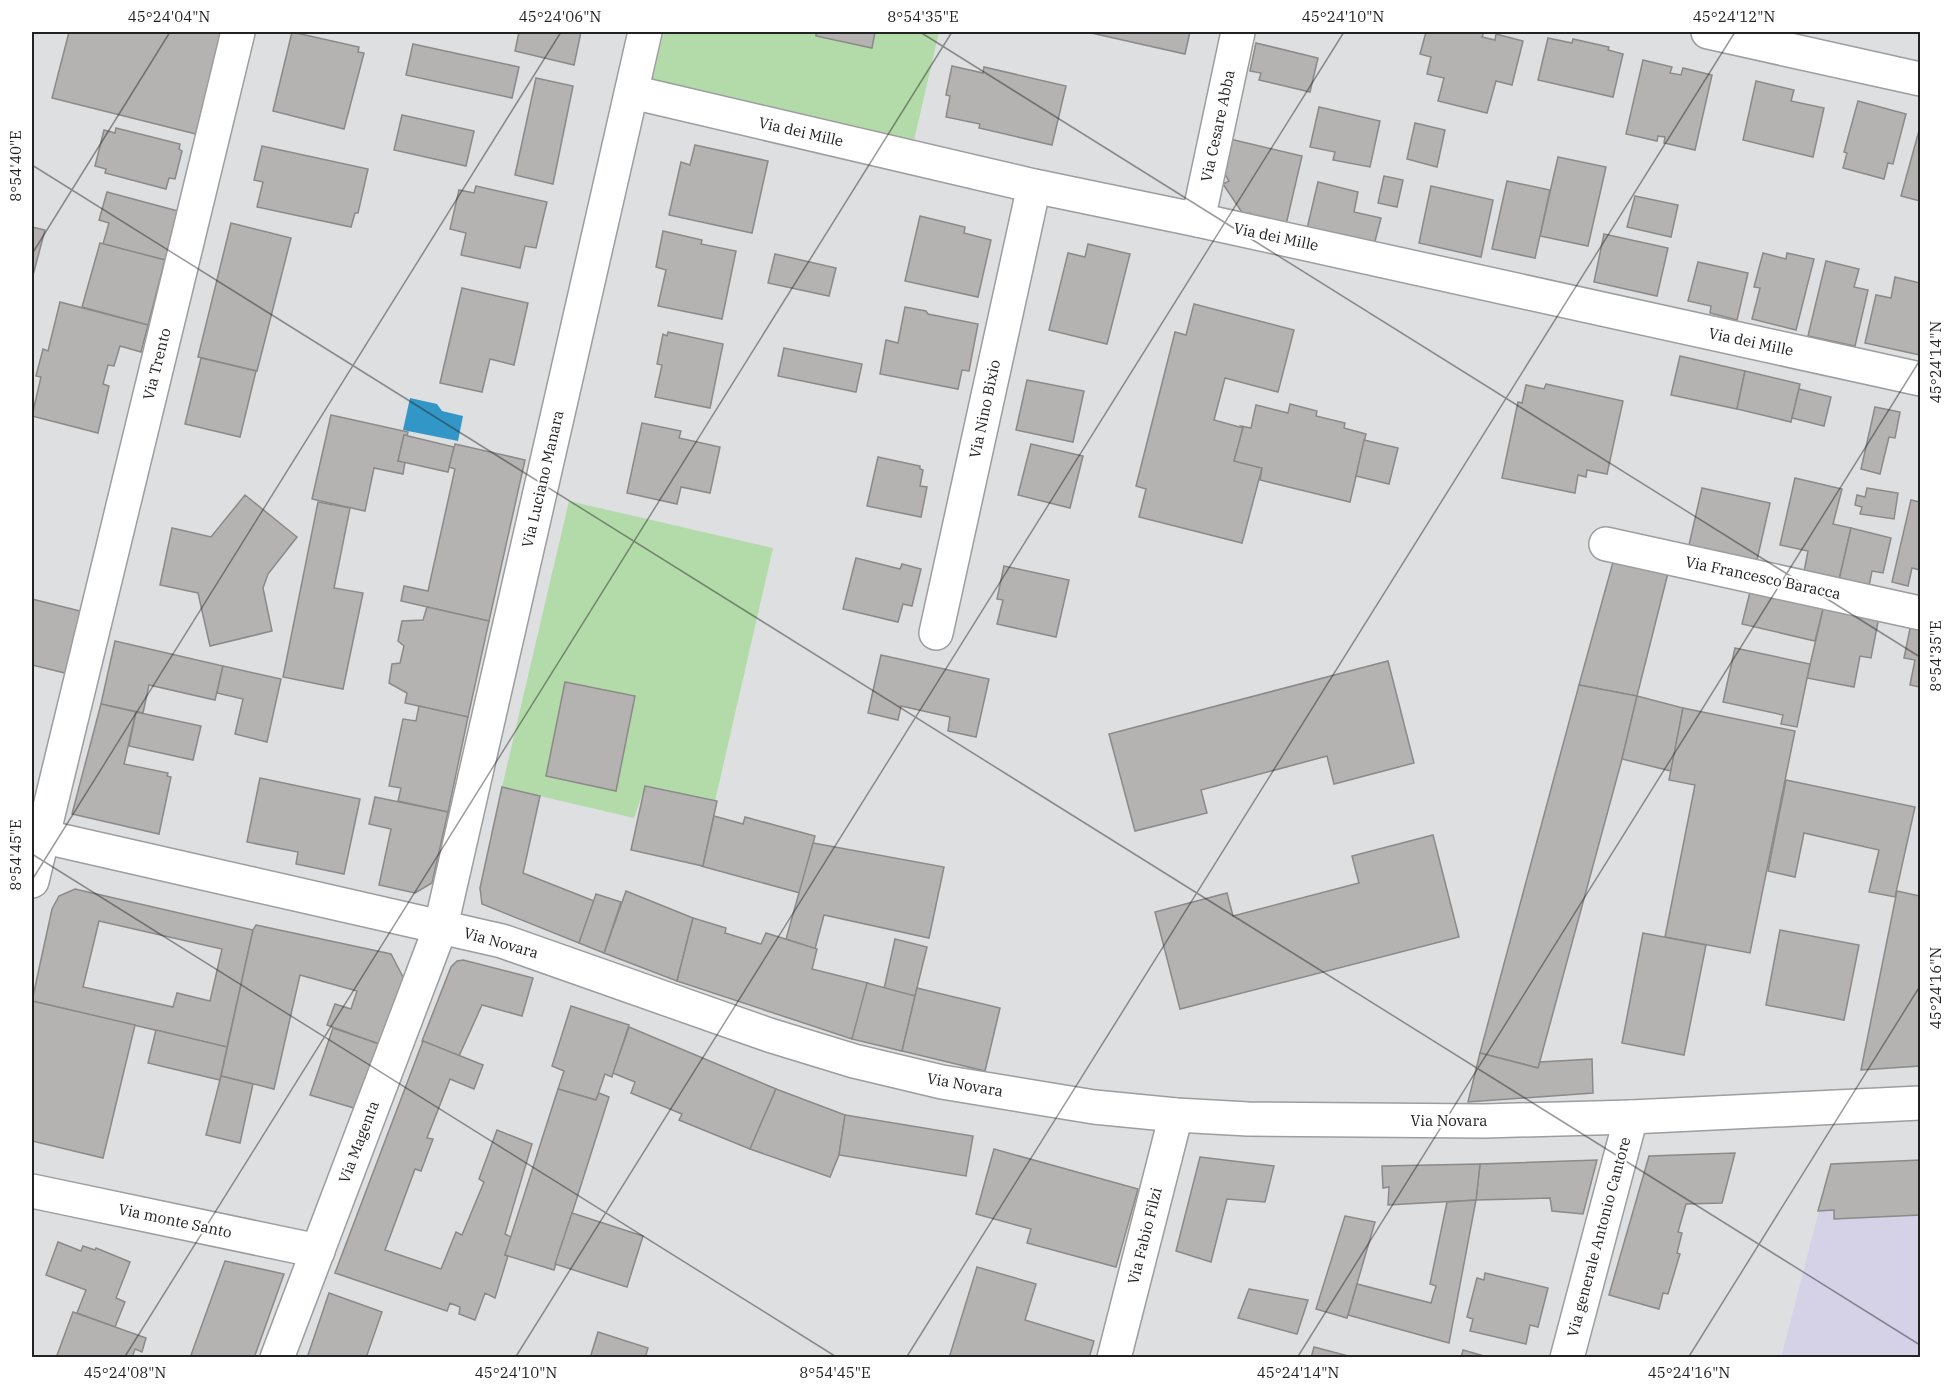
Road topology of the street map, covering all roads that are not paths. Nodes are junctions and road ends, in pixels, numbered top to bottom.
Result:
1 (238, 32) edge
2 (645, 32) edge
3 (1238, 32) edge
4 (1723, 33) edge
5 (1920, 79) edge
6 (632, 92) junction
7 (1034, 186) junction
8 (1198, 220) junction
9 (1920, 379) edge
10 (1606, 544) dead end
11 (1920, 613) edge
12 (936, 633) dead end
13 (36, 835) edge
14 (32, 881) edge
15 (441, 926) junction
16 (1920, 1103) edge
17 (1176, 1115) junction
18 (1631, 1117) junction
19 (32, 1191) edge
20 (318, 1251) junction
21 (277, 1358) edge
22 (1114, 1358) edge
23 (1567, 1358) edge

1 - 13 street, Via Trento
2 - 6 street, Via Luciano Manara
3 - 8 street, Via Cesare Abba
4 - 5 street
6 - 7 street, Via dei Mille
6 - 15 street, Via Luciano Manara
7 - 8 street, Via dei Mille
7 - 12 street, Via Nino Bixio
8 - 9 street, Via dei Mille
10 - 11 street, Via Francesco Baracca
13 - 14 street, Via Trento
13 - 15 street, Via Novara
15 - 17 street, Via Novara
15 - 20 street, Via Magenta
16 - 18 street, Via Novara
17 - 18 street, Via Novara
17 - 22 street, Via Fabio Filzi
18 - 23 street, Via generale Antonio Cantore
19 - 20 street, Via monte Santo
20 - 21 street, Via Magenta

